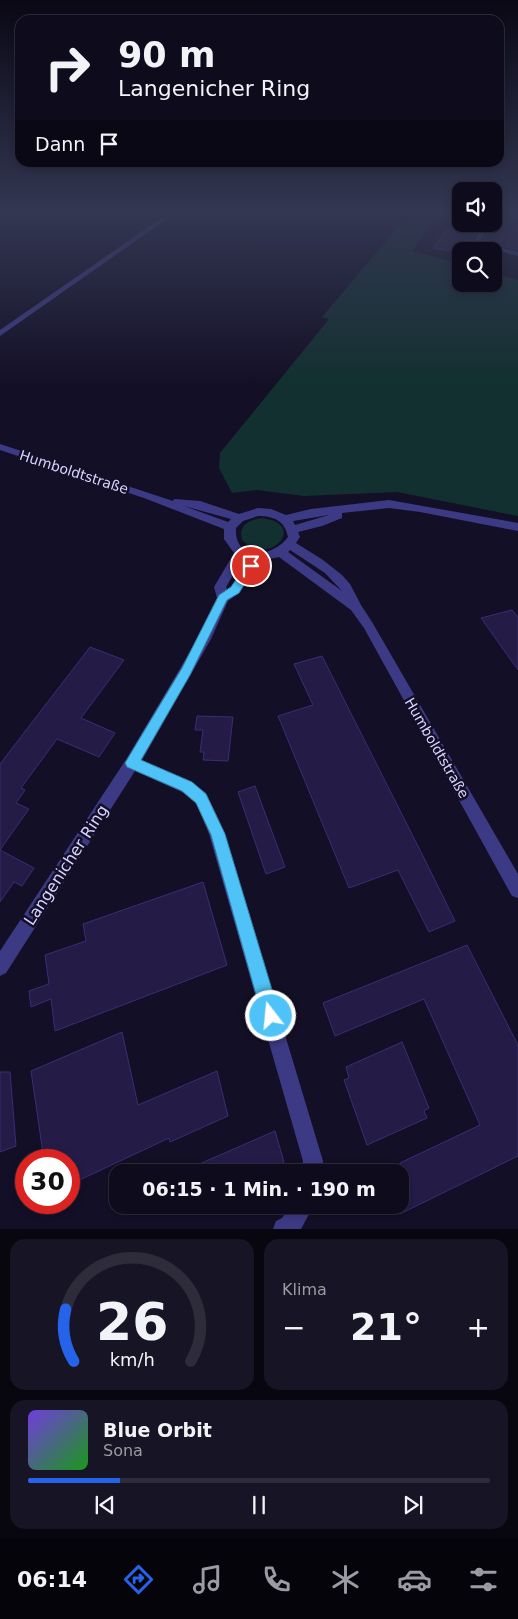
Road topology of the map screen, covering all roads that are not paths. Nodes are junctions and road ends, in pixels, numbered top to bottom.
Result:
1 (89, 271) edge
2 (0, 334) edge
3 (0, 447) edge
4 (148, 496) junction
5 (355, 508) junction
6 (239, 518) junction
7 (285, 519) junction
8 (230, 527) junction
9 (518, 527) edge
10 (293, 529) junction
11 (286, 549) junction
12 (240, 552) junction
13 (257, 557) junction
14 (223, 598) junction
15 (132, 763) junction
16 (518, 890) edge
17 (0, 967) edge
18 (313, 1164) edge
19 (297, 1214) edge
20 (284, 1229) edge

1 - 2 street
3 - 4 street, Humboldtstraße
4 - 6 street, Humboldtstraße
4 - 8 street, Humboldtstraße
5 - 7 street
5 - 9 street
5 - 10 street
6 - 7 street
6 - 8 street
7 - 10 street
8 - 12 street
10 - 11 street
11 - 13 street
11 - 16 street, Humboldtstraße
12 - 13 street
12 - 14 street, Langenicher Ring
13 - 14 street, Langenicher Ring
14 - 15 street, Langenicher Ring
15 - 17 street, Langenicher Ring
15 - 18 street
19 - 20 street

